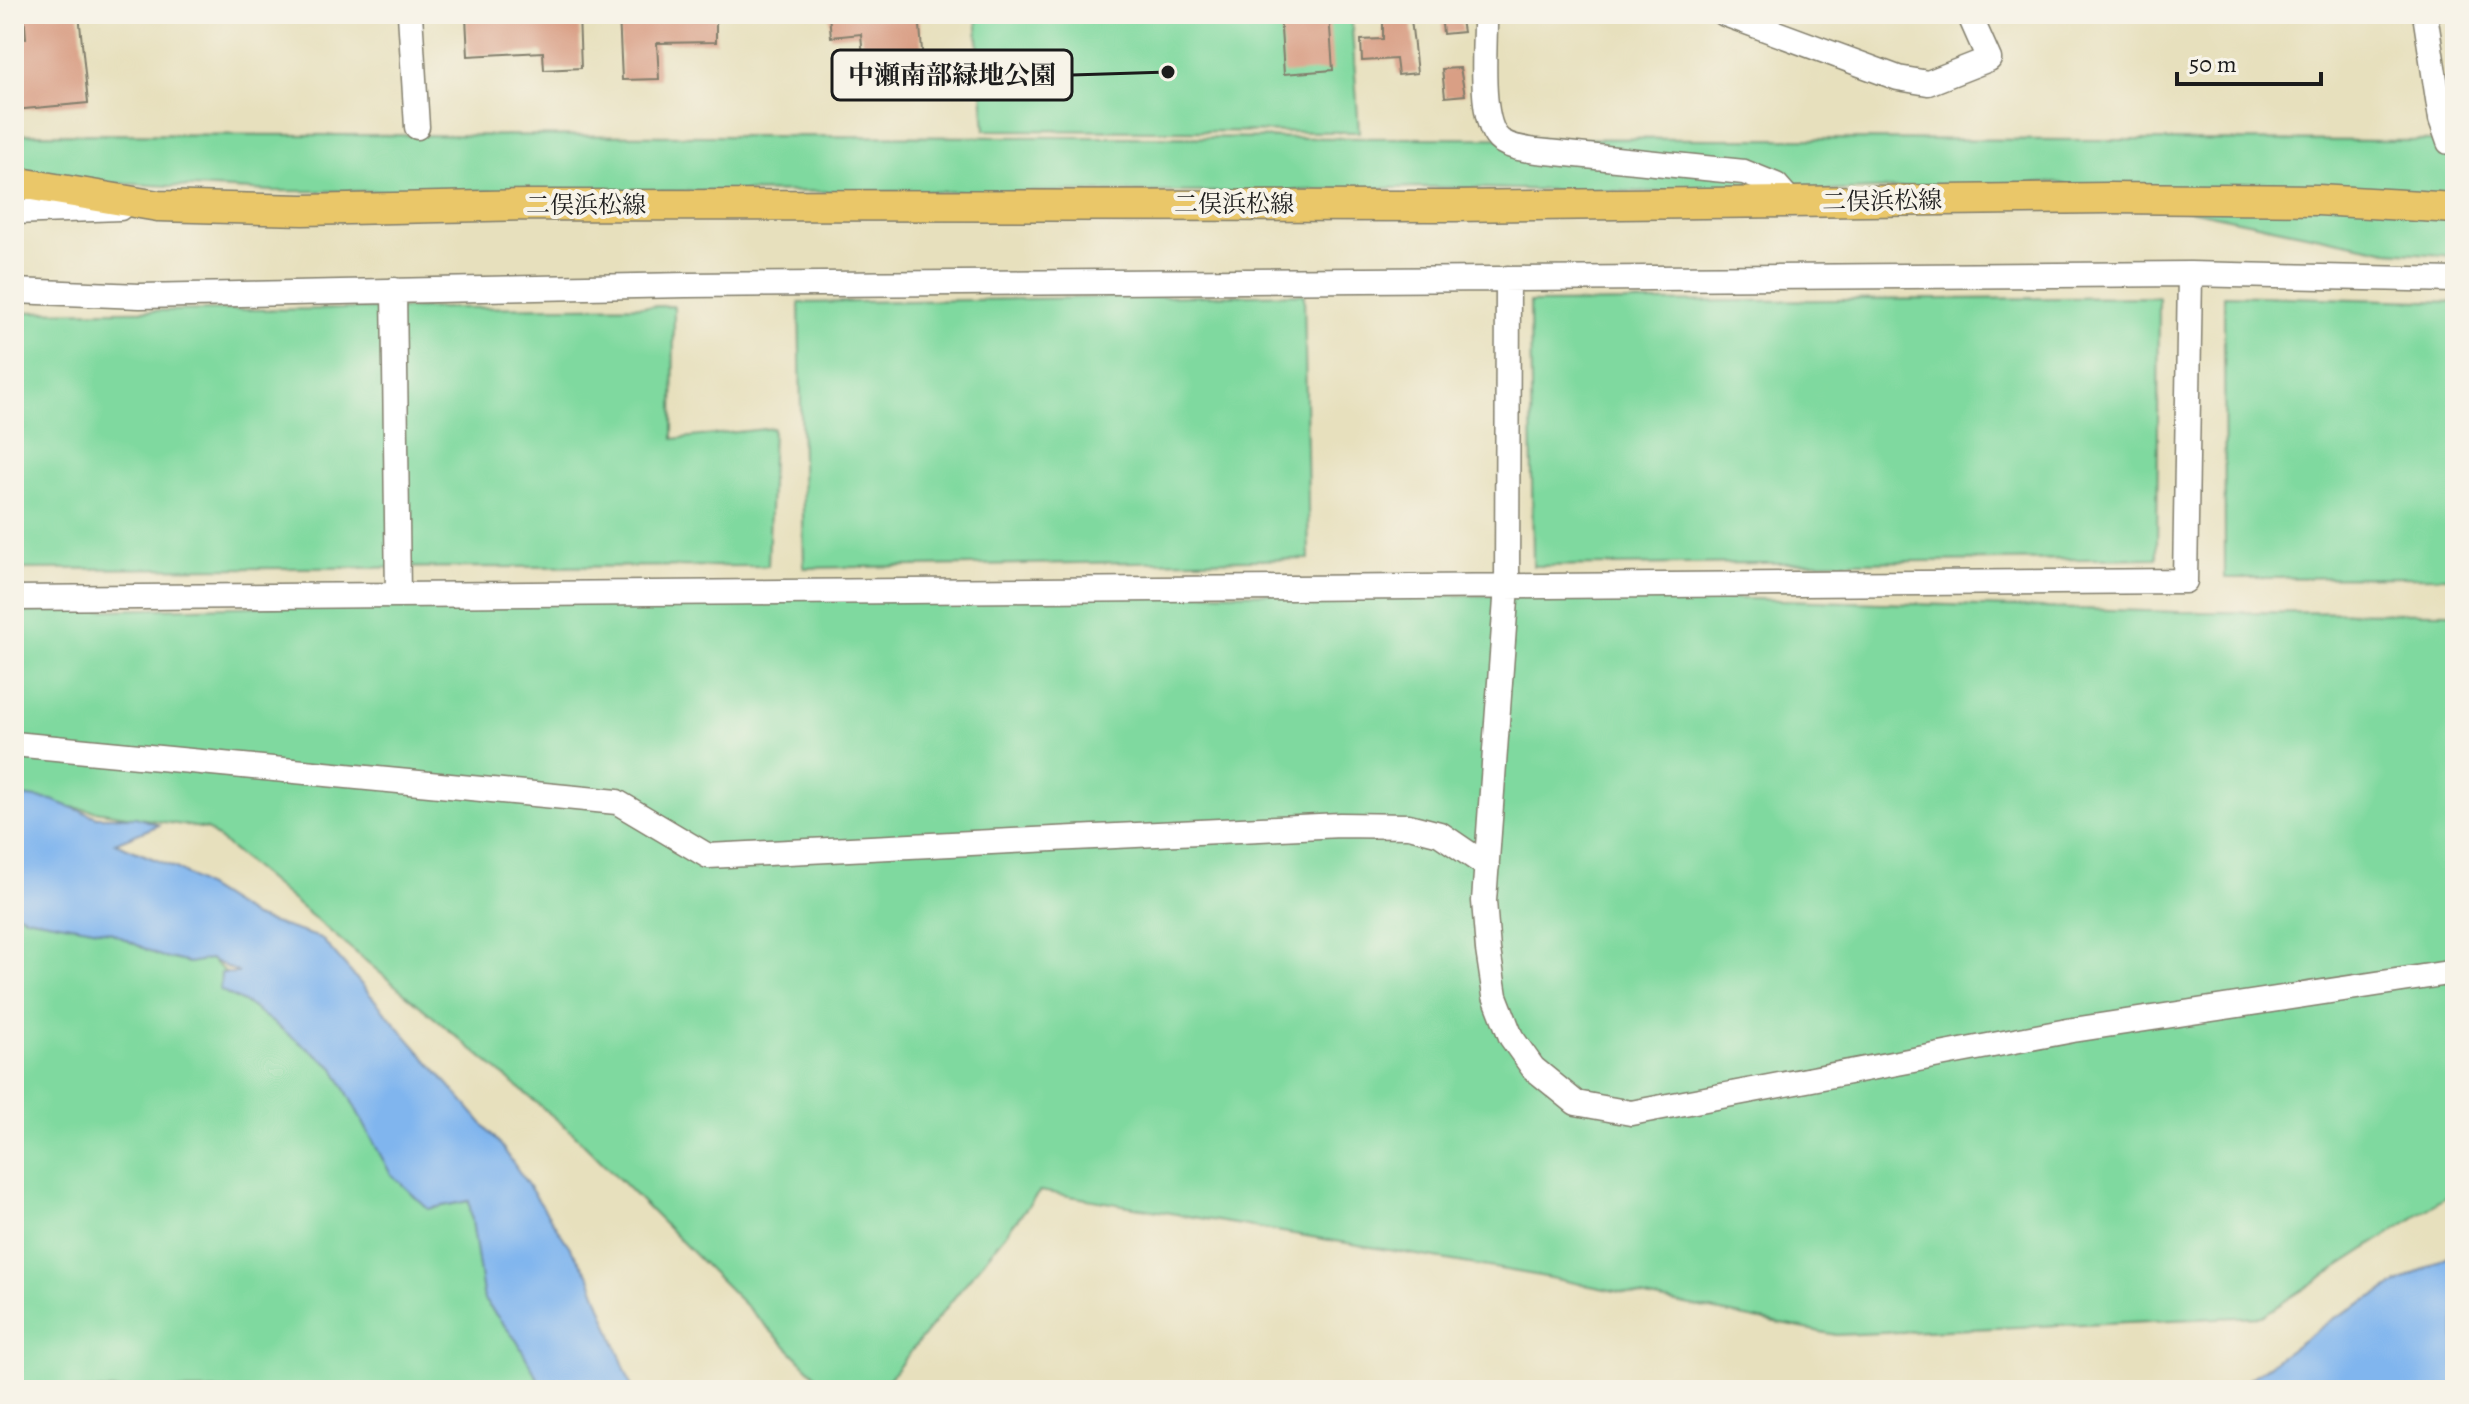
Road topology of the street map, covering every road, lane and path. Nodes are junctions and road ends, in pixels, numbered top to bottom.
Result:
1 (410, 14) edge
2 (1485, 14) edge
3 (1725, 14) edge
4 (1969, 14) edge
5 (2425, 14) edge
6 (2445, 73) edge
7 (417, 127) dead end
8 (2455, 143) edge
9 (14, 182) edge
10 (1791, 202) junction
11 (158, 206) junction
12 (2455, 208) edge
13 (14, 212) edge
14 (2190, 274) junction
15 (1508, 278) junction
16 (2455, 280) edge
17 (394, 290) junction
18 (14, 291) edge
19 (1507, 586) junction
20 (398, 595) junction
21 (14, 598) edge
22 (14, 744) edge
23 (1487, 866) junction
24 (2455, 972) edge

1 - 7 street
2 - 10 street
3 - 4 street
5 - 6 street
6 - 8 street
9 - 11 main road, 二俣浜松線
10 - 11 main road, 二俣浜松線
10 - 12 main road, 二俣浜松線
11 - 13 street
14 - 15 street
14 - 16 street
14 - 19 street
15 - 17 street
15 - 19 street
17 - 18 street
17 - 20 street
19 - 20 street
19 - 23 street
20 - 21 street
22 - 23 street
23 - 24 street

